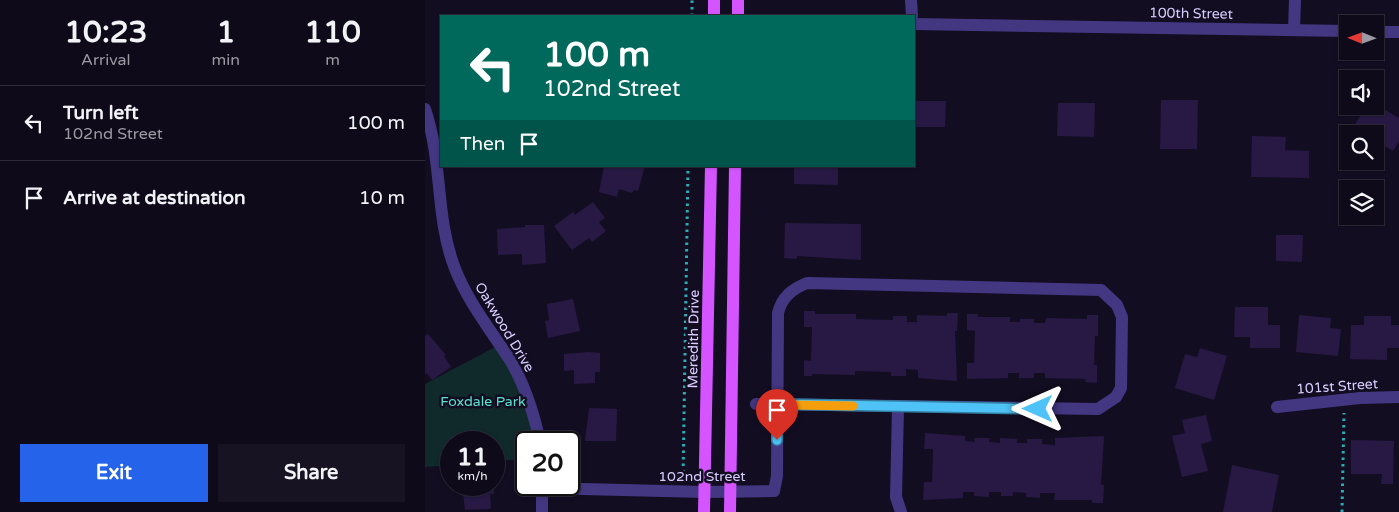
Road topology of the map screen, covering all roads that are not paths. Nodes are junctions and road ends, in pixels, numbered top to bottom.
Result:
1 (714, 0) edge
2 (738, 0) edge
3 (911, 0) edge
4 (1295, 0) edge
5 (714, 15) edge
6 (738, 15) edge
7 (912, 15) edge
8 (915, 24) edge
9 (1294, 30) junction
10 (1339, 31) edge
11 (1384, 32) edge
12 (1399, 32) edge
13 (425, 109) edge
14 (440, 165) edge
15 (440, 167) edge
16 (711, 167) edge
17 (735, 167) edge
18 (1399, 397) edge
19 (757, 404) dead end
20 (777, 404) junction
21 (1277, 406) dead end
22 (898, 408) junction
23 (536, 431) edge
24 (580, 488) edge
25 (704, 492) junction
26 (731, 492) junction
27 (542, 496) edge
28 (542, 512) edge
29 (704, 512) edge
30 (730, 512) edge
31 (901, 512) edge

1 - 5 main road
2 - 6 main road
3 - 7 street
4 - 9 street
8 - 9 street, 100th Street
9 - 10 street, 100th Street
11 - 12 street
13 - 14 street, Oakwood Drive
15 - 23 street, Oakwood Drive
16 - 25 main road, Meredith Drive
17 - 26 main road
18 - 21 street, 101st Street
19 - 20 street
20 - 22 street
20 - 22 street
20 - 26 street, 102nd Street
22 - 31 street
24 - 25 street, 102nd Street
25 - 26 street, 102nd Street
25 - 29 main road, Meredith Drive
26 - 30 main road
27 - 28 street

